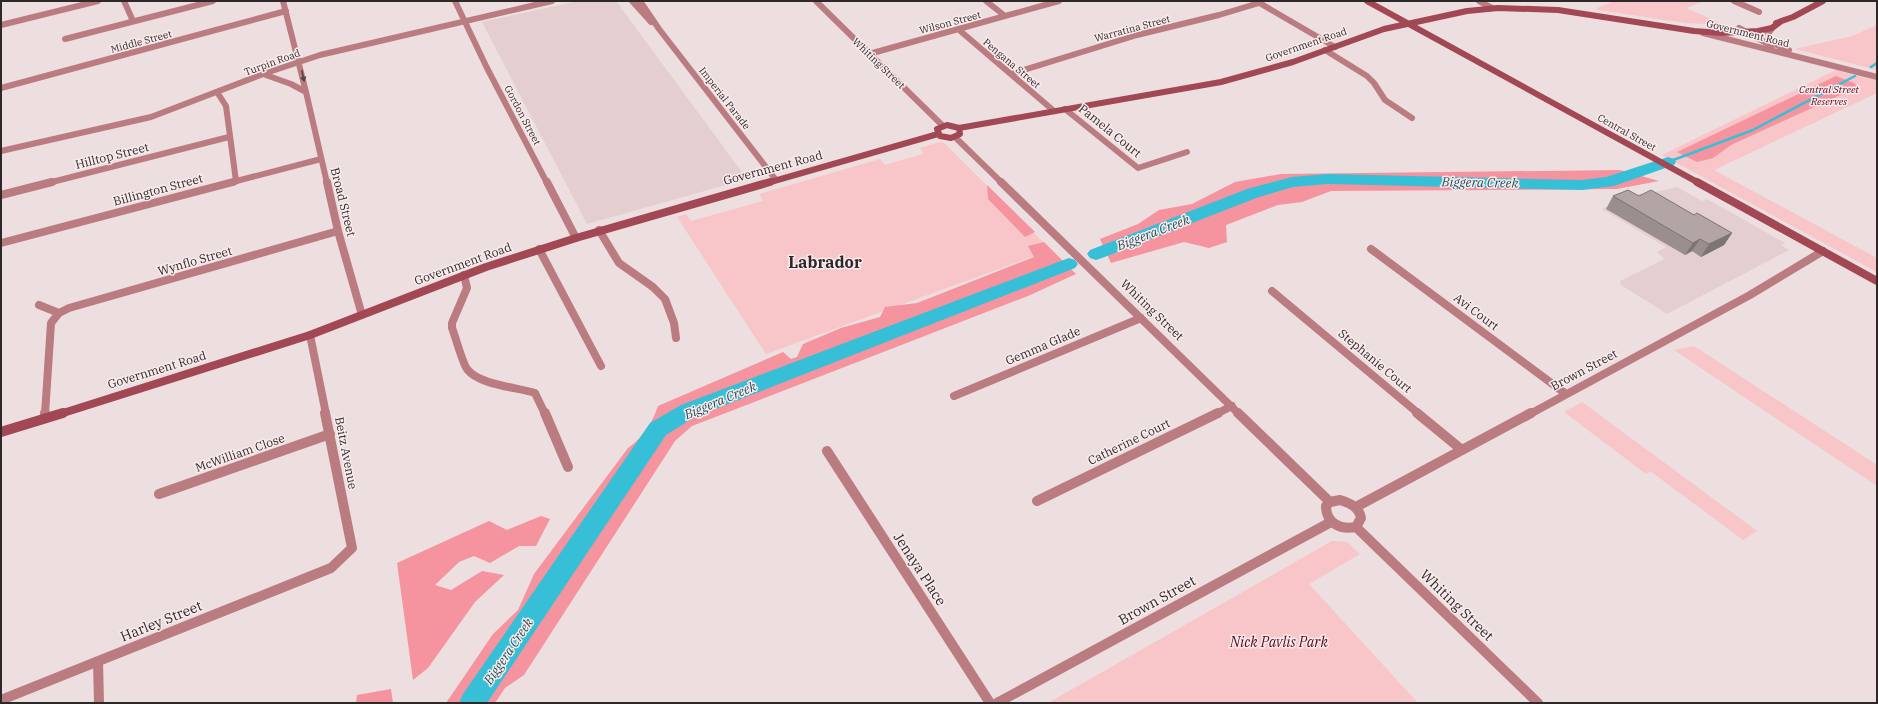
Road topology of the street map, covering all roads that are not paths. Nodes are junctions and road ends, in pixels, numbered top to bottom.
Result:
1 (98, 1) edge
2 (124, 1) edge
3 (213, 1) edge
4 (283, 1) edge
5 (455, 1) edge
6 (552, 1) edge
7 (632, 1) edge
8 (640, 1) edge
9 (816, 1) edge
10 (986, 1) edge
11 (1059, 1) edge
12 (1367, 1) edge
13 (1479, 1) edge
14 (1734, 1) edge
15 (1823, 1) edge
16 (1258, 2) edge
17 (1492, 8) junction
18 (286, 12) junction
19 (1759, 12) dead end
20 (1005, 16) junction
21 (133, 21) junction
22 (465, 21) junction
23 (1780, 22) junction
24 (1407, 23) junction
25 (1660, 24) junction
26 (1, 25) edge
27 (1732, 28) joint
28 (1772, 28) junction
29 (660, 29) junction
30 (958, 29) junction
31 (1739, 30) junction
32 (1694, 31) junction
33 (1746, 32) junction
34 (65, 39) dead end
35 (1335, 47) junction
36 (1325, 50) junction
37 (869, 54) junction
38 (1797, 54) junction
39 (299, 60) junction
40 (263, 74) junction
41 (1011, 74) junction
42 (1877, 76) edge
43 (1, 88) edge
44 (217, 92) junction
45 (306, 92) junction
46 (1065, 109) junction
47 (1054, 111) junction
48 (1412, 118) dead end
49 (943, 126) junction
50 (959, 128) junction
51 (938, 134) junction
52 (228, 137) junction
53 (955, 137) junction
54 (1, 151) edge
55 (1187, 152) dead end
56 (321, 159) junction
57 (776, 180) junction
58 (236, 181) junction
59 (1, 195) edge
60 (599, 230) junction
61 (338, 231) junction
62 (576, 238) junction
63 (1, 242) edge
64 (1371, 249) dead end
65 (539, 250) junction
66 (1822, 251) junction
67 (464, 276) junction
68 (1877, 281) edge
69 (1272, 291) dead end
70 (39, 305) dead end
71 (59, 313) junction
72 (362, 315) junction
73 (1141, 318) junction
74 (310, 335) junction
75 (676, 338) dead end
76 (601, 366) dead end
77 (1566, 394) junction
78 (954, 396) dead end
79 (1232, 406) junction
80 (45, 418) junction
81 (1, 432) edge
82 (330, 434) junction
83 (1462, 450) junction
84 (827, 451) dead end
85 (568, 467) dead end
86 (159, 494) dead end
87 (1037, 501) dead end
88 (1330, 502) junction
89 (1356, 507) junction
90 (1331, 522) junction
91 (1356, 527) junction
92 (331, 568) joint
93 (98, 661) junction
94 (1, 700) edge
95 (99, 703) edge
96 (990, 703) edge
97 (997, 703) edge
98 (1538, 703) edge

1 - 26 street
2 - 21 street
3 - 21 street
4 - 18 street, Broad Street
5 - 22 street, Gordon Street
6 - 22 street, Turpin Road
7 - 29 street, Imperial Parade
8 - 29 street, Imperial Parade
9 - 37 street, Whiting Street
10 - 20 street
11 - 20 street, Wilson Street
12 - 24 main road, Central Street
13 - 17 street
14 - 19 street
15 - 23 main road
16 - 35 street
16 - 41 street, Warratina Street
17 - 24 main road, Government Road
17 - 25 main road, Government Road
18 - 39 street, Broad Street
18 - 43 street, Middle Street
20 - 30 street, Wilson Street
21 - 34 street
22 - 39 street, Turpin Road
22 - 62 street, Gordon Street
23 - 28 main road
23 - 31 main road
24 - 35 main road, Government Road
24 - 66 main road, Central Street
25 - 27 main road, Government Road
25 - 32 main road, Government Road
27 - 31 street, Government Road
28 - 33 main road
28 - 38 street, Government Road
29 - 57 street, Imperial Parade
30 - 37 street, Wilson Street
30 - 41 street, Pengana Street
31 - 32 main road, Government Road
31 - 33 street, Government Road
31 - 38 street, Government Road
32 - 38 street, Government Road
33 - 38 street, Government Road
35 - 36 main road, Government Road
36 - 46 main road, Government Road
36 - 48 street
37 - 49 street, Whiting Street
38 - 42 street, Government Road
39 - 40 street, Turpin Road
39 -> 45 street, Broad Street
40 - 44 street, Turpin Road
40 - 45 street
41 - 47 street, Pengana Street
44 - 52 street
44 - 54 street, Turpin Road
45 - 56 street, Broad Street
46 - 47 main road, Government Road
46 - 55 street, Pamela Court
47 - 50 main road, Government Road
49 - 50 main road, Government Road
49 - 51 main road
50 - 53 main road
51 - 53 main road
51 - 57 main road, Government Road
52 - 58 street
52 - 59 street, Hilltop Street
53 - 73 street, Whiting Street
56 - 58 street, Billington Street
56 - 61 street, Broad Street
57 - 60 main road, Government Road
58 - 63 street, Billington Street
60 - 62 main road, Government Road
60 - 75 street
61 - 71 street, Wynflo Street
61 - 72 street, Broad Street
62 - 65 main road, Government Road
64 - 77 street, Avi Court
65 - 67 main road, Government Road
65 - 76 street
66 - 68 main road, Central Street
66 - 77 street, Brown Street
67 - 72 main road, Government Road
67 - 85 street
69 - 83 street, Stephanie Court
70 - 71 street
71 - 80 street
72 - 74 main road, Government Road
73 - 78 street, Gemma Glade
73 - 79 street, Whiting Street
74 - 80 main road, Government Road
74 - 82 street, Beitz Avenue
77 - 83 street, Brown Street
79 - 87 street, Catherine Court
79 - 88 street, Whiting Street
80 - 81 main road, Government Road
82 - 86 street, McWilliam Close
82 - 92 street, Beitz Avenue
83 - 89 street, Brown Street
84 - 96 street, Jenaya Place
88 - 89 street
88 - 90 street
89 - 91 street
90 - 91 street
90 - 97 street, Brown Street
91 - 98 street, Whiting Street
92 - 93 street, Harley Street
93 - 94 street, Harley Street
93 - 95 street

